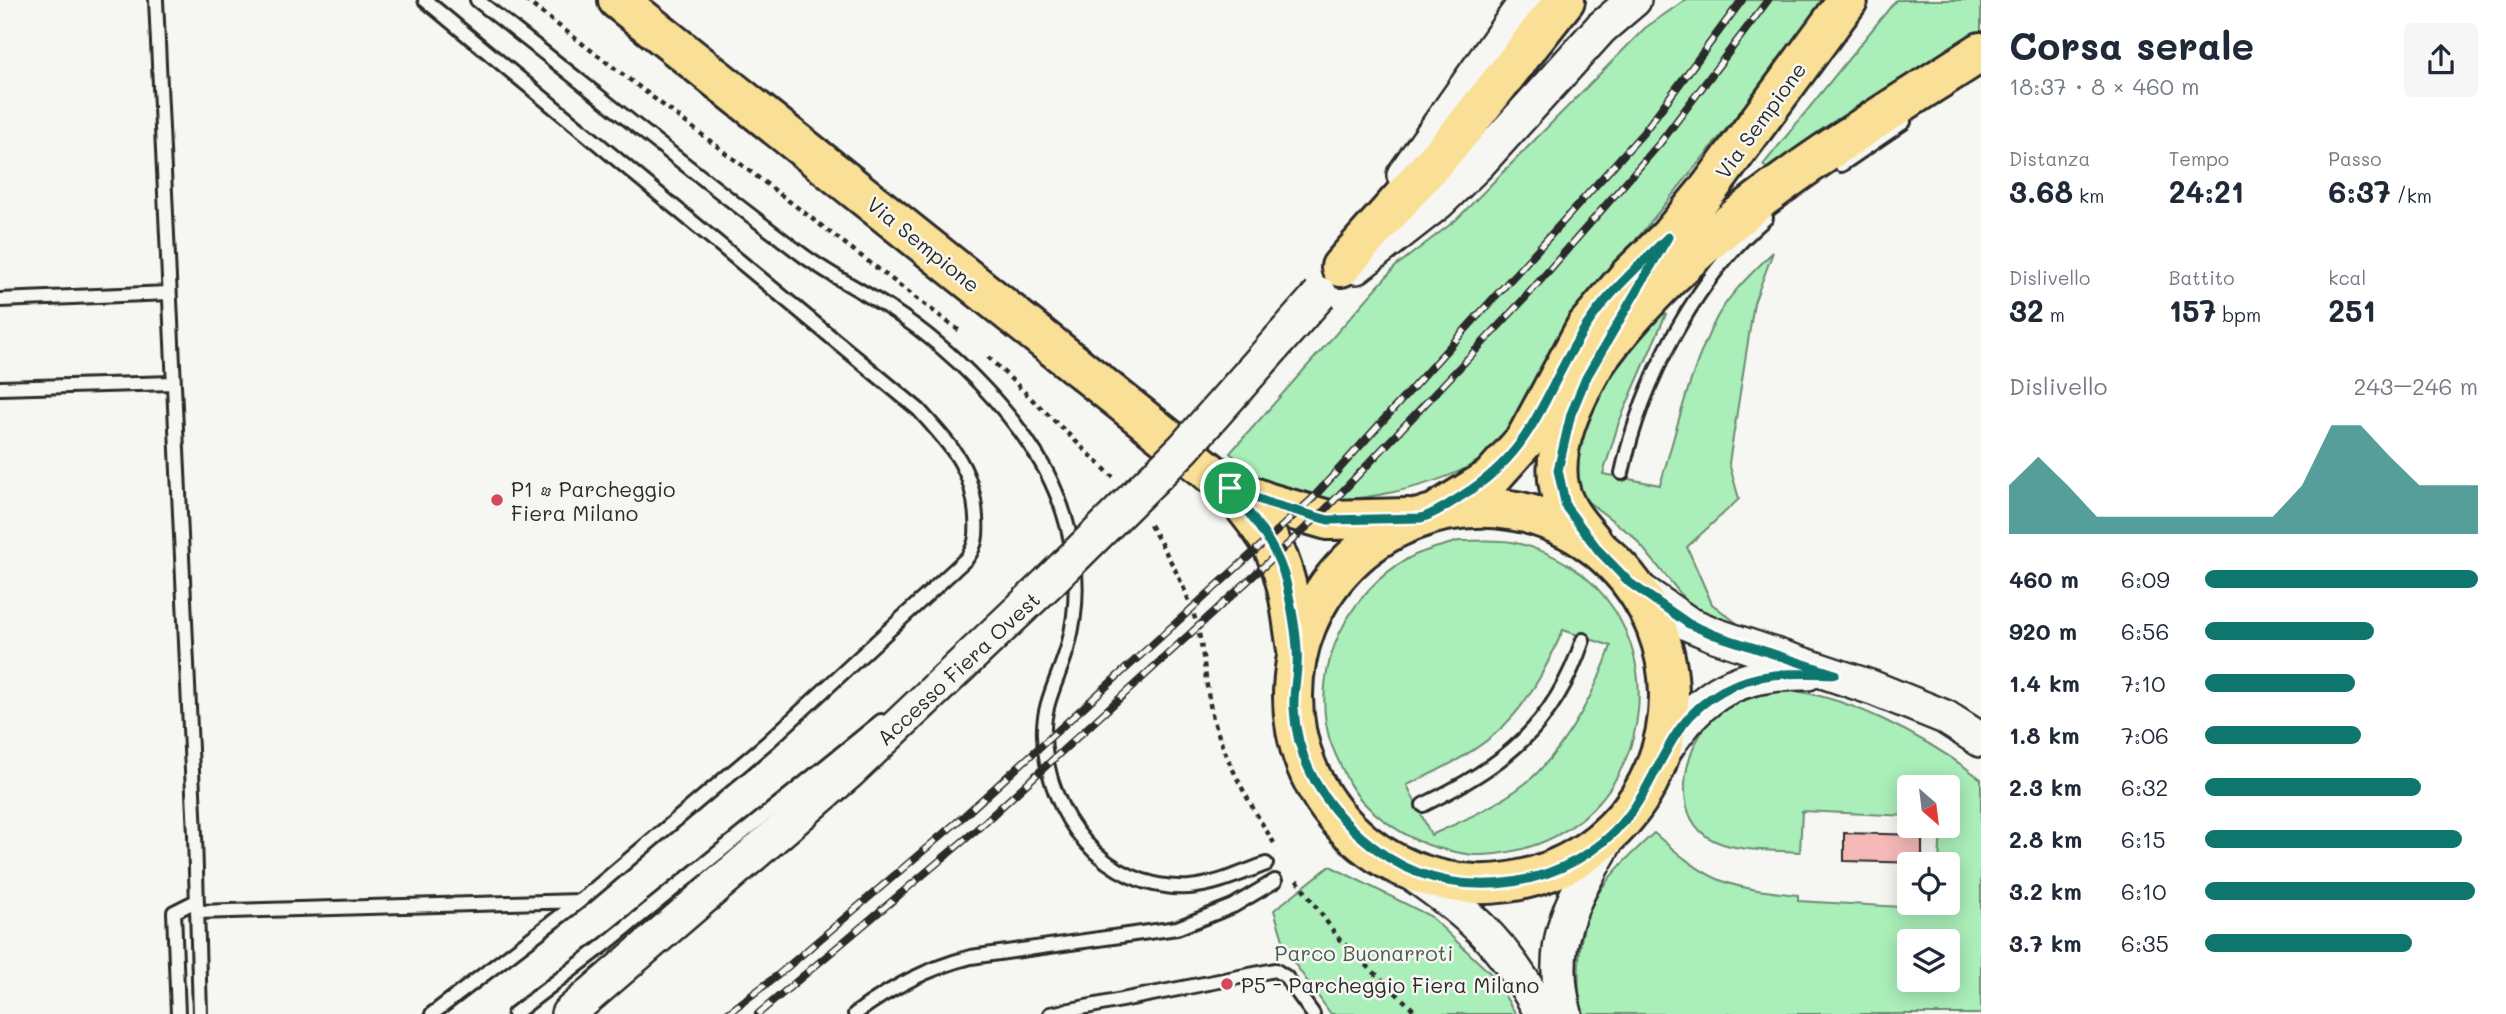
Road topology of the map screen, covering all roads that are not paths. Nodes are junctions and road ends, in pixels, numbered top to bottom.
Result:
1 (156, 0) edge
2 (425, 0) edge
3 (477, 0) edge
4 (618, 0) edge
5 (1527, 0) edge
6 (1565, 0) edge
7 (1634, 0) edge
8 (1848, 0) edge
9 (1981, 52) edge
10 (1981, 62) edge
11 (1941, 94) dead end
12 (1910, 118) dead end
13 (1835, 170) dead end
14 (1780, 207) dead end
15 (1668, 237) junction
16 (1331, 281) junction
17 (169, 293) junction
18 (0, 300) edge
19 (1597, 360) junction
20 (173, 383) junction
21 (0, 388) edge
22 (1622, 472) dead end
23 (1230, 488) junction
24 (1428, 515) junction
25 (1599, 551) junction
26 (1630, 583) junction
27 (1583, 640) dead end
28 (982, 645) junction
29 (1297, 652) junction
30 (1835, 674) junction
31 (1981, 740) edge
32 (1657, 762) junction
33 (1423, 805) dead end
34 (1608, 838) junction
35 (1393, 860) junction
36 (1266, 864) dead end
37 (1275, 881) dead end
38 (580, 901) junction
39 (196, 907) junction
40 (178, 1014) edge
41 (200, 1014) edge
42 (432, 1014) edge
43 (514, 1014) edge
44 (568, 1014) edge
45 (855, 1014) edge
46 (1050, 1014) edge
47 (1313, 1014) edge
48 (1542, 1014) edge
49 (1565, 1014) edge

1 - 17 lane
2 - 38 lane
3 - 36 lane
4 - 23 main road, Via Sempione
5 - 16 street
6 - 16 main road
7 - 16 street
8 - 15 main road, Via Sempione
9 - 19 main road
10 - 11 lane
12 - 13 lane
14 - 22 lane
15 - 19 main road, Via Sempione
15 - 24 main road, Via Sempione
16 - 28 street, Accesso Fiera Ovest, bridge
17 - 18 lane
17 - 20 lane
19 - 25 main road, Via Sempione
20 - 21 lane
20 - 39 lane
23 - 24 main road, Via Sempione
23 - 29 main road, Via Sempione
24 - 25 main road
24 - 29 main road, Via Sempione
25 - 26 main road
26 - 30 street
26 - 32 main road
27 - 33 lane
28 - 43 lane
28 - 44 street, Accesso Fiera Ovest
29 - 35 main road
30 - 31 street
30 - 32 street
32 - 34 main road
34 - 35 main road
34 - 49 street
35 - 48 street
37 - 45 lane
38 - 39 lane
38 - 42 lane
39 - 40 lane
39 - 41 lane
46 - 47 lane

